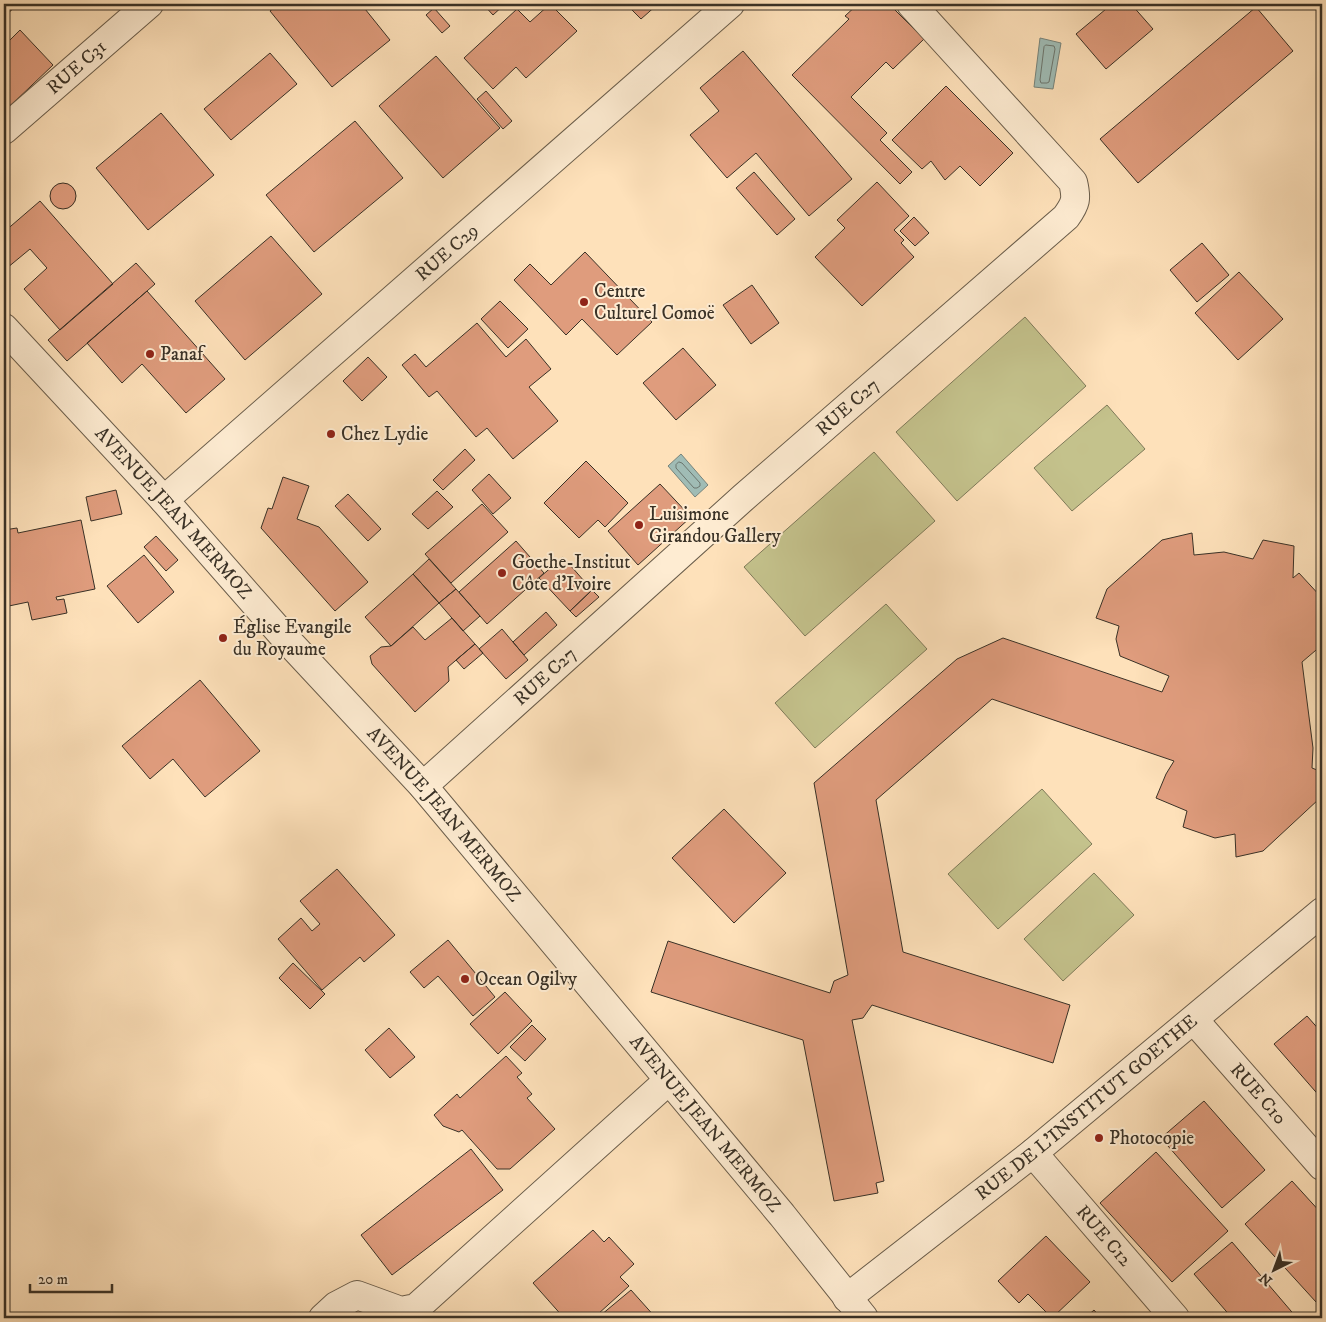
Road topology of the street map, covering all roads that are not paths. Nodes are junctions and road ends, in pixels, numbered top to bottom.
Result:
1 (149, 4) edge
2 (730, 4) edge
3 (911, 4) edge
4 (4, 130) edge
5 (4, 328) edge
6 (164, 500) junction
7 (423, 786) junction
8 (1322, 912) edge
9 (1194, 1020) junction
10 (668, 1081) junction
11 (1033, 1153) junction
12 (1322, 1166) edge
13 (847, 1298) junction
14 (322, 1318) edge
15 (864, 1318) edge
16 (1176, 1318) edge

1 - 4 street, RUE C31
2 - 6 street, RUE C29
3 - 7 street, RUE C27
5 - 6 street, AVENUE JEAN MERMOZ
6 - 7 street, AVENUE JEAN MERMOZ
7 - 10 street, AVENUE JEAN MERMOZ
8 - 9 street, RUE DE L'INSTITUT GOETHE
9 - 11 street, RUE DE L'INSTITUT GOETHE
9 - 12 street, RUE C10
10 - 13 street, AVENUE JEAN MERMOZ
10 - 14 street
11 - 13 street, RUE DE L'INSTITUT GOETHE
11 - 16 street, RUE C12
13 - 15 street, AVENUE JEAN MERMOZ

